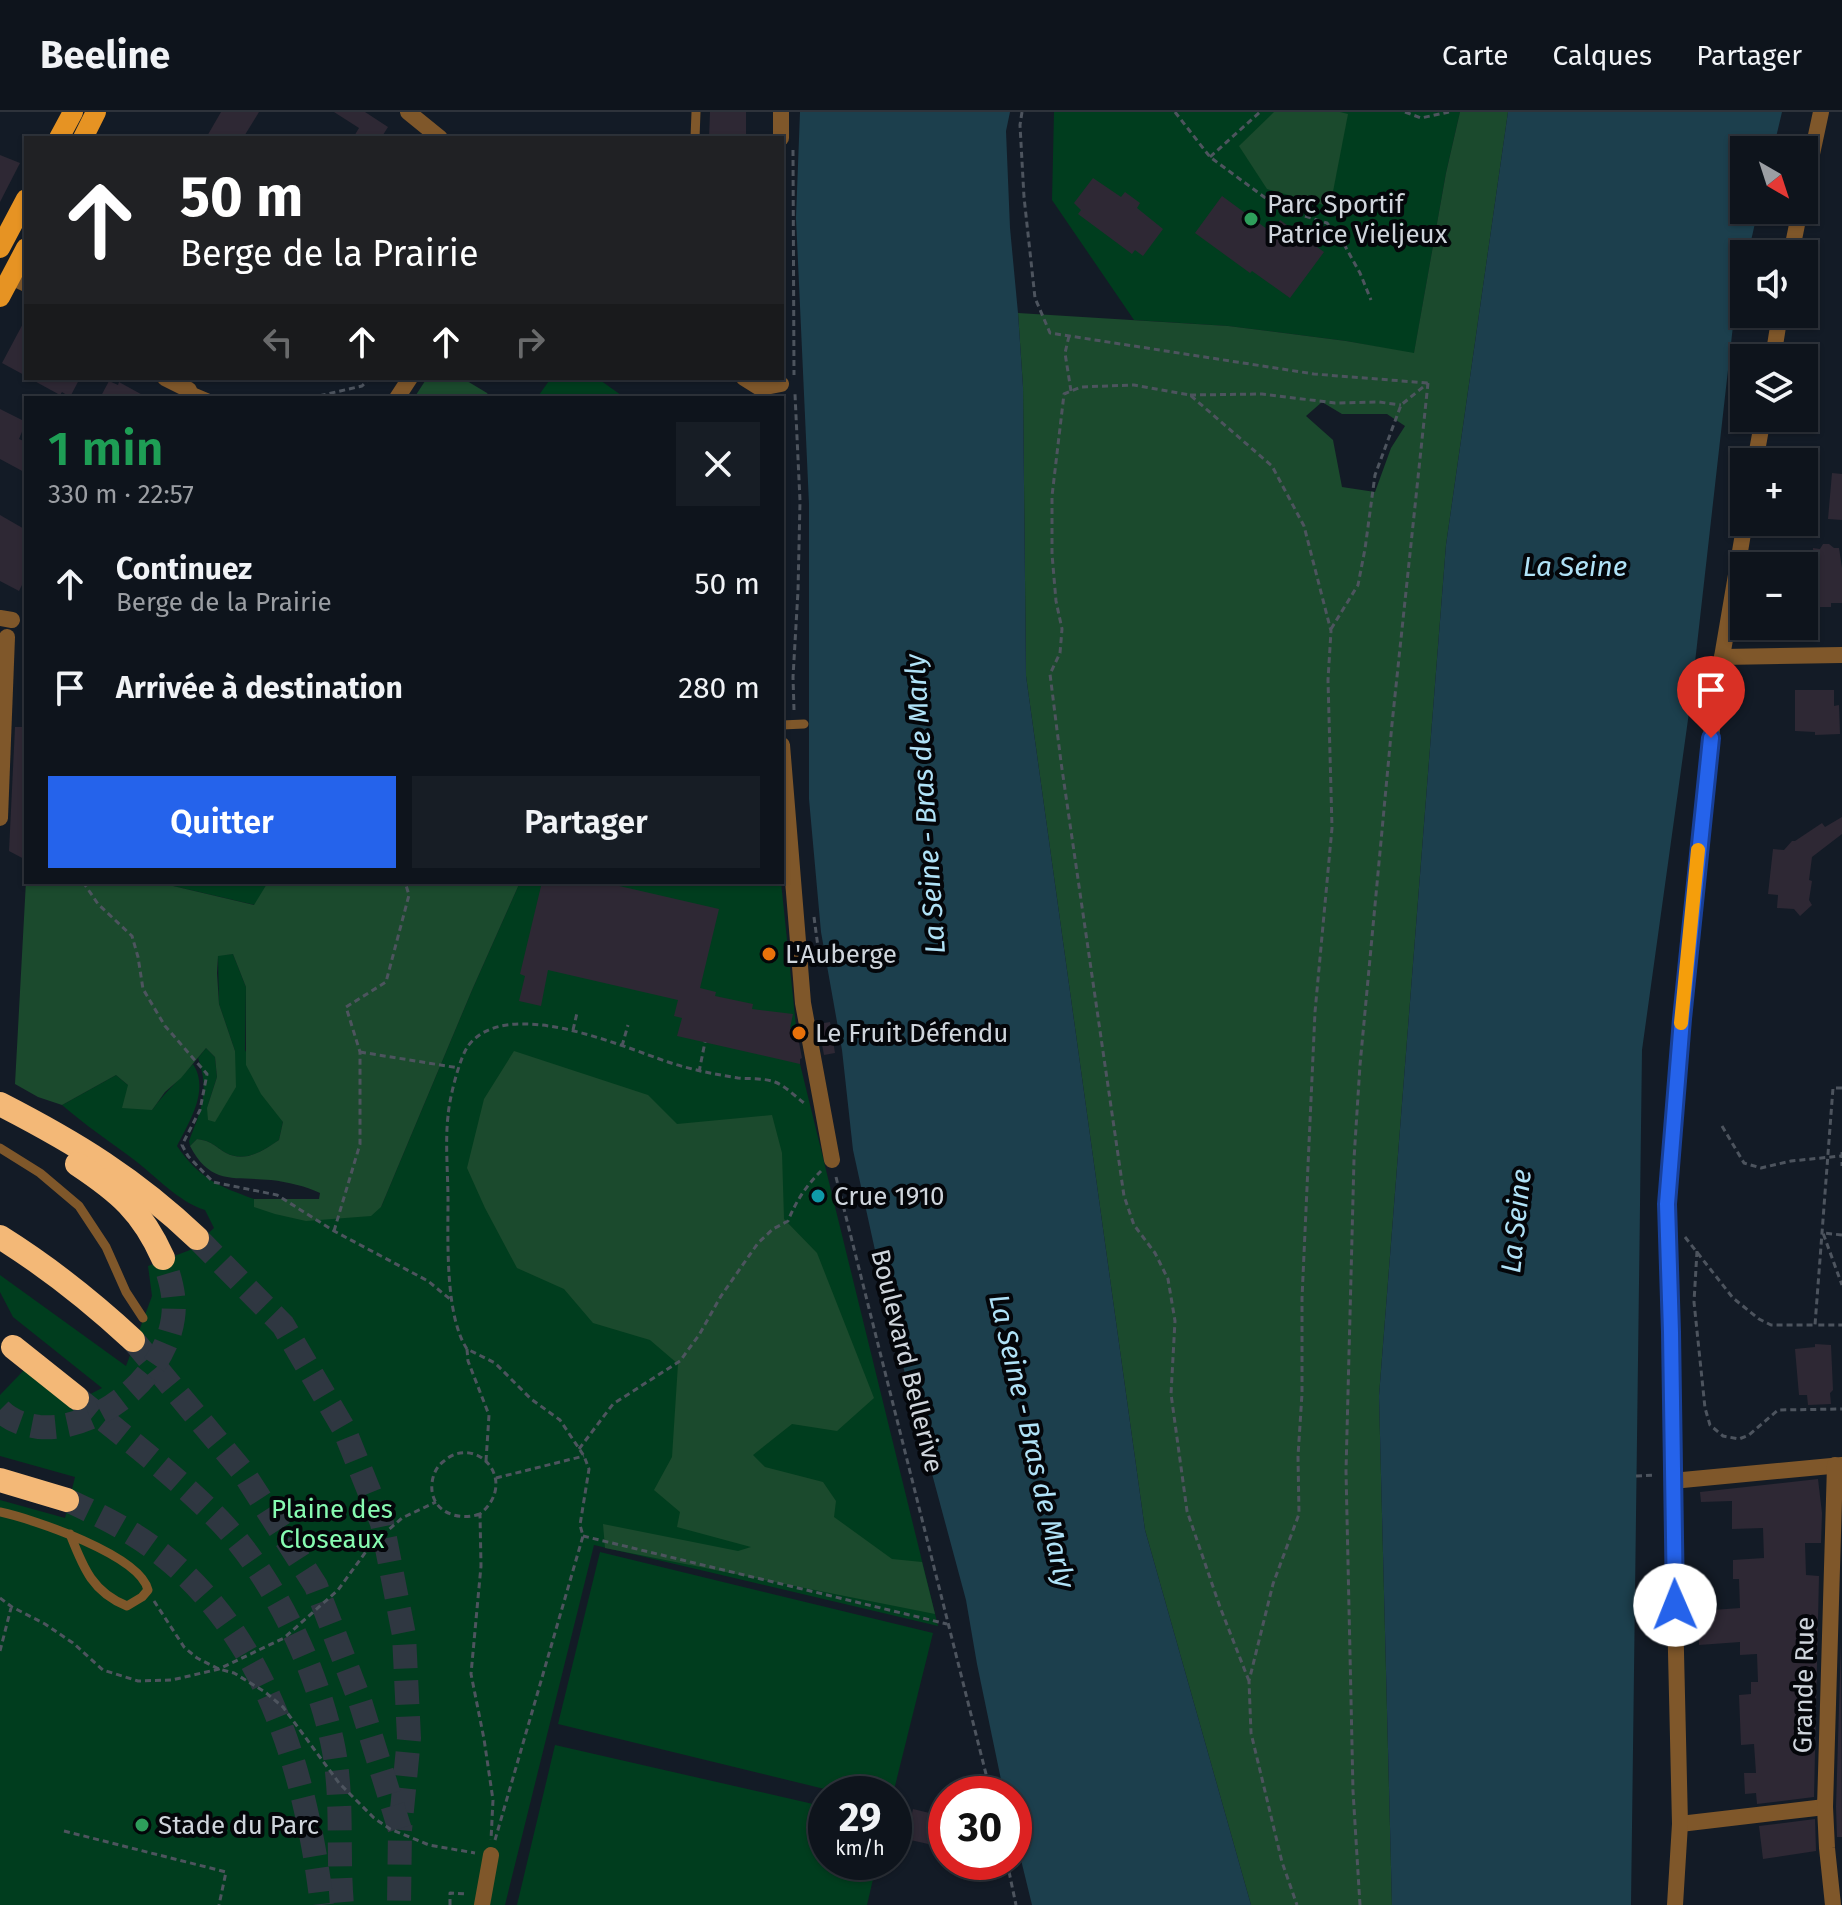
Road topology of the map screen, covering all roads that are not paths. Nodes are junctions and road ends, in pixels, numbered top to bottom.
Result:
1 (73, 112) edge
2 (96, 112) edge
3 (408, 112) edge
4 (696, 112) edge
5 (781, 112) edge
6 (1821, 112) edge
7 (60, 136) edge
8 (84, 136) edge
9 (438, 136) edge
10 (695, 136) edge
11 (1816, 136) edge
12 (787, 140) edge
13 (24, 203) edge
14 (0, 248) edge
15 (24, 256) edge
16 (18, 281) edge
17 (0, 297) edge
18 (169, 380) edge
19 (747, 380) edge
20 (781, 387) edge
21 (189, 390) joint
22 (203, 396) edge
23 (1743, 536) edge
24 (7, 637) dead end
25 (1842, 655) edge
26 (1722, 657) junction
27 (799, 724) road end
28 (784, 725) edge
29 (784, 770) edge
30 (0, 818) edge
31 (0, 1104) edge
32 (0, 1120) edge
33 (0, 1148) edge
34 (832, 1160) road end
35 (0, 1237) edge
36 (197, 1238) tunnel mouth
37 (163, 1258) tunnel mouth
38 (138, 1329) joint
39 (4, 1344) edge
40 (77, 1398) tunnel mouth
41 (1839, 1465) edge
42 (0, 1480) edge
43 (1672, 1481) junction
44 (67, 1500) tunnel mouth
45 (0, 1512) edge
46 (70, 1534) junction
47 (1837, 1565) edge
48 (1825, 1807) junction
49 (1680, 1824) junction
50 (491, 1855) road end
51 (483, 1900) edge
52 (1675, 1905) edge
53 (1833, 1905) edge

1 - 7 main road
2 - 8 main road
3 - 9 street
4 - 10 lane
5 - 12 street
6 - 11 street
13 - 14 main road
15 - 16 main road
16 - 17 main road
18 - 21 street
19 - 20 street
21 - 22 lane
23 - 26 street
24 - 30 street
25 - 26 street
26 - 43 street
27 - 28 lane
29 - 34 street
31 - 36 highway
32 - 37 highway
33 - 38 lane
35 - 38 highway
39 - 40 highway
41 - 43 street
41 - 47 street, Grande Rue
42 - 44 highway
43 - 49 street
45 - 46 lane
46 - 46 lane
47 - 48 street, Grande Rue
48 - 49 street
48 - 53 street, Grande Rue
49 - 52 street
50 - 51 street

